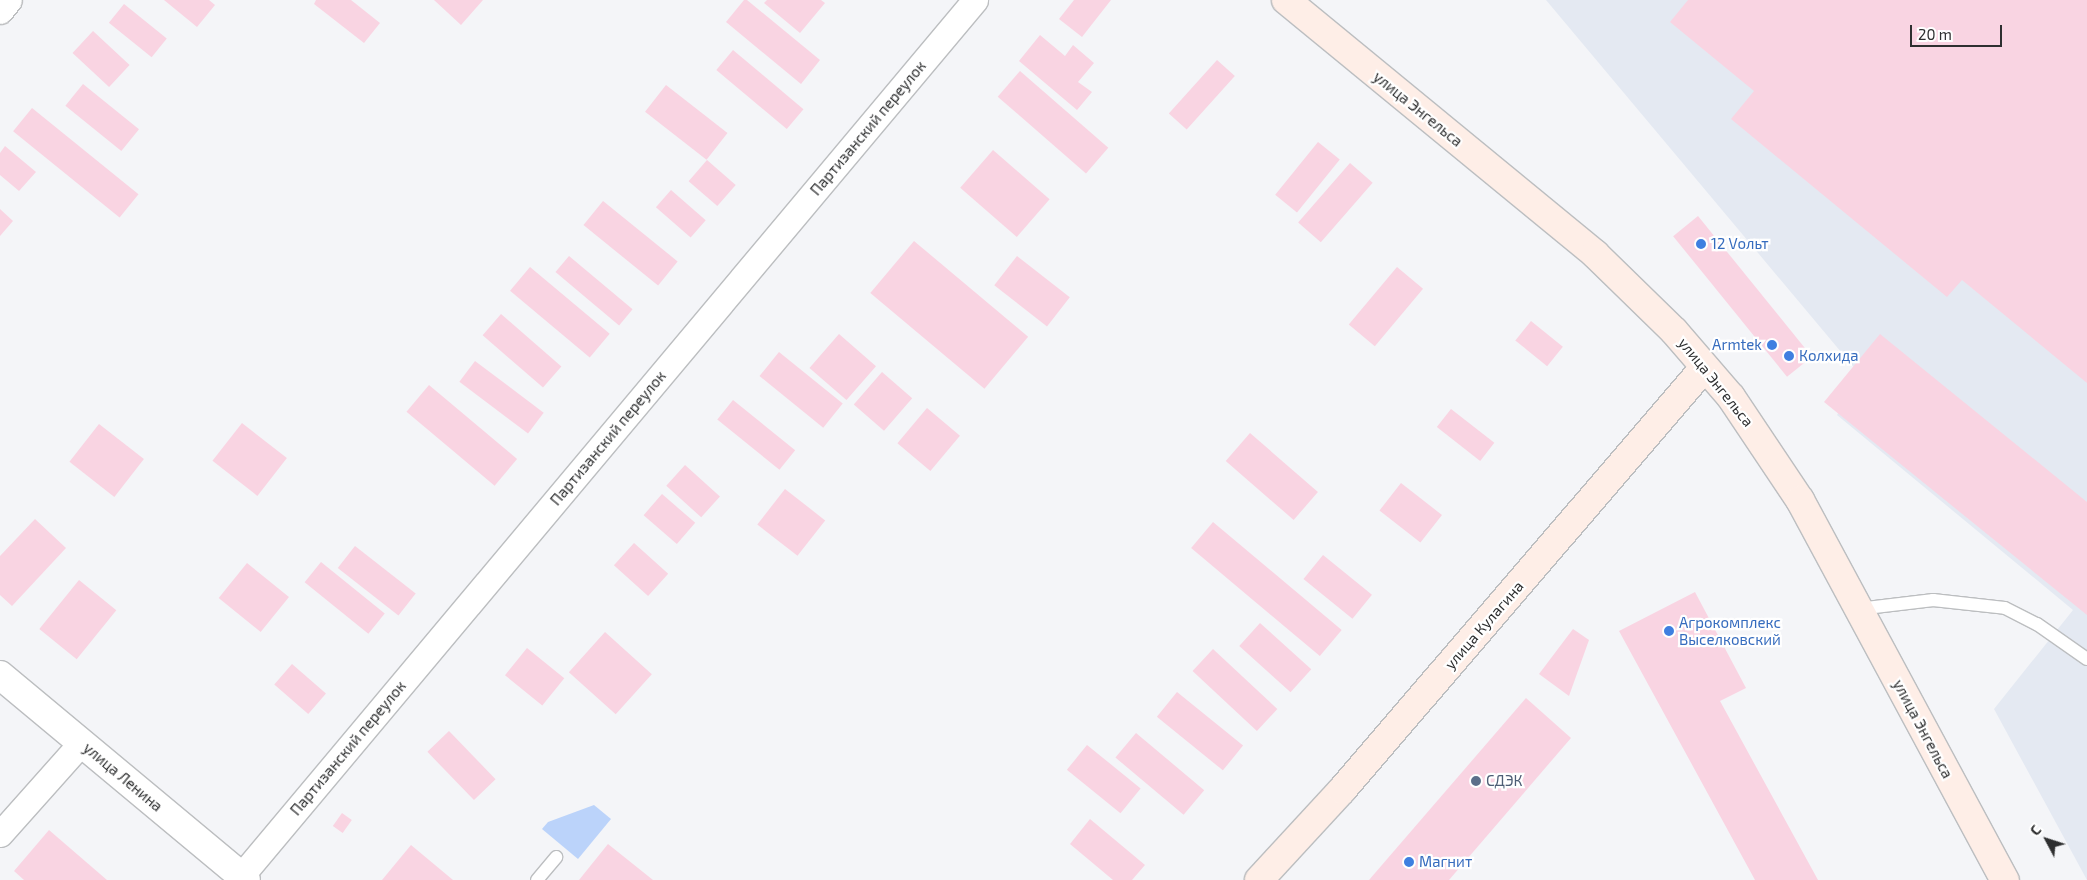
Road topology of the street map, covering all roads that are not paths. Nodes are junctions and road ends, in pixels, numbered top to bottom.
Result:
1 (9, 0) edge
2 (975, 0) edge
3 (1286, 0) edge
4 (0, 11) edge
5 (1705, 367) junction
6 (1858, 609) junction
7 (2087, 659) edge
8 (0, 675) edge
9 (82, 742) junction
10 (0, 834) edge
11 (556, 857) dead end
12 (244, 878) edge
13 (537, 880) edge
14 (1259, 880) edge
15 (2005, 880) edge

1 - 4 street
2 - 12 street, Партизанский переулок
3 - 5 main road, улица Энгельса
5 - 6 main road, улица Энгельса
5 - 14 main road, улица Кулагина
6 - 7 lane
6 - 15 main road, улица Энгельса
8 - 9 street, улица Ленина
9 - 10 street
9 - 12 street, улица Ленина
11 - 13 lane

